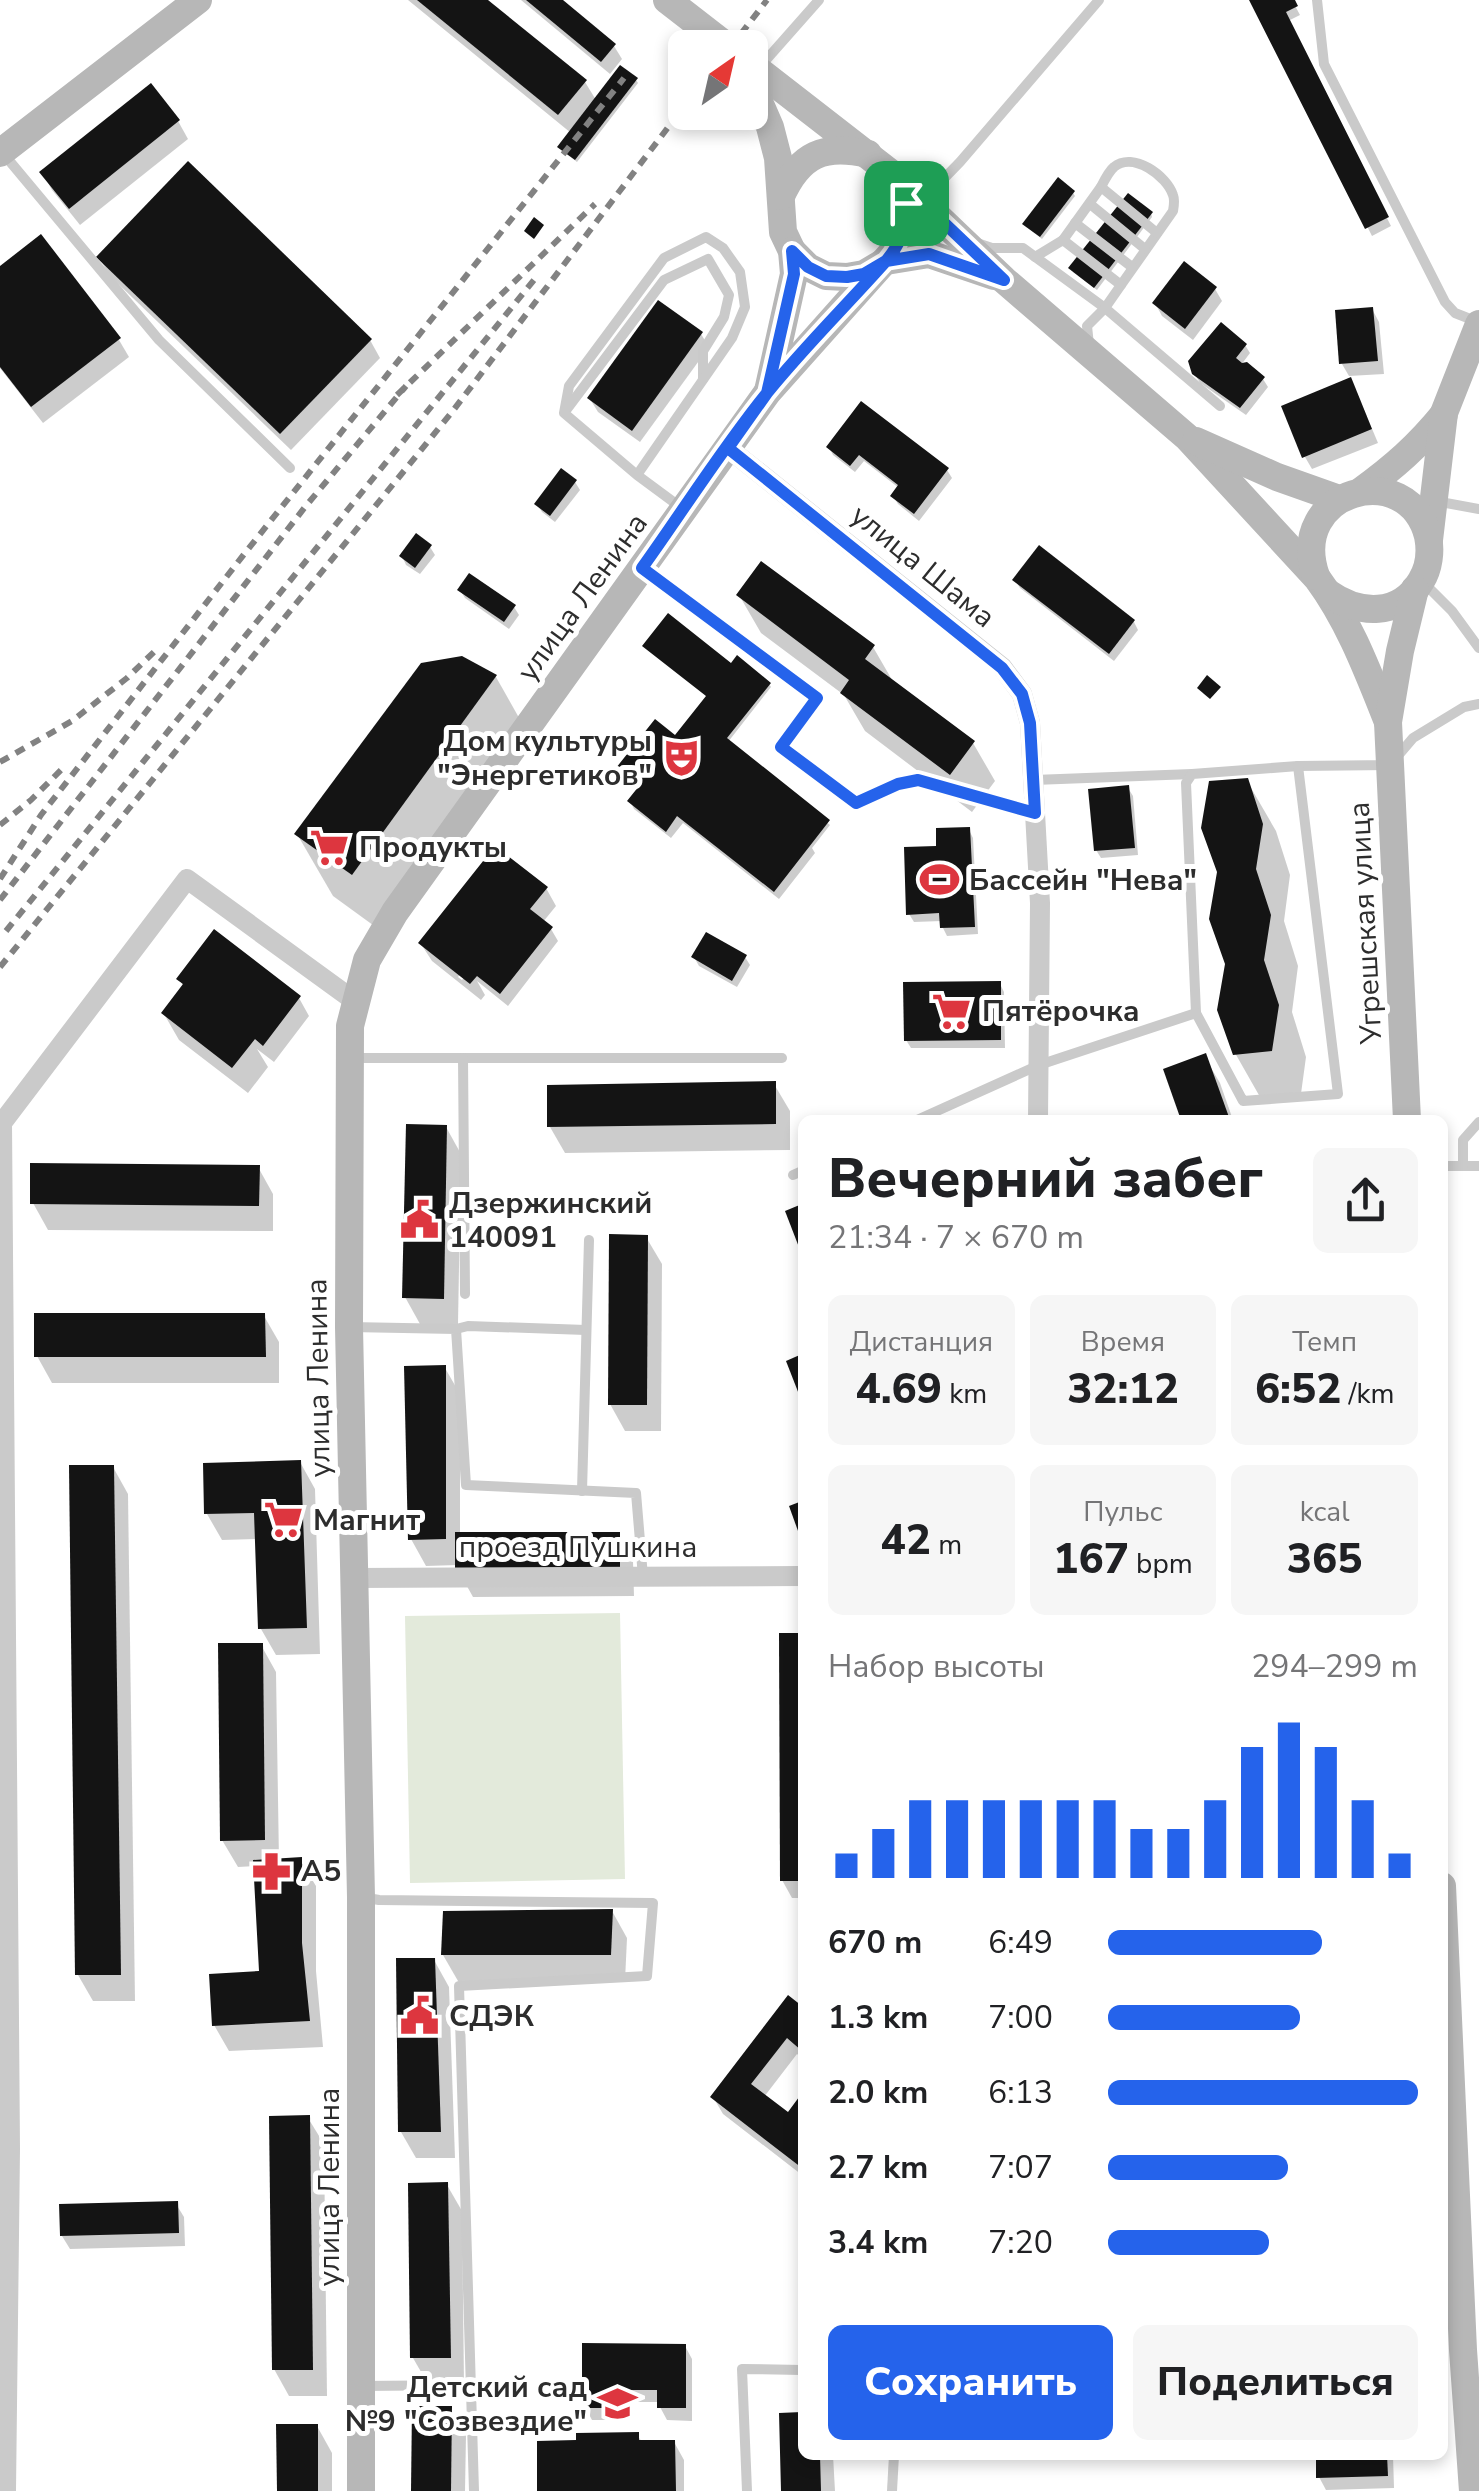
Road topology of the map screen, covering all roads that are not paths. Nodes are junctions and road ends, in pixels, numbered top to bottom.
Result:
1 (198, 0) edge
2 (667, 0) edge
3 (819, 0) edge
4 (1098, 0) edge
5 (1317, 0) edge
6 (705, 30) edge
7 (768, 56) edge
8 (768, 83) edge
9 (768, 121) edge
10 (1, 152) edge
11 (870, 155) junction
12 (897, 178) junction
13 (1100, 187) junction
14 (781, 196) junction
15 (922, 202) junction
16 (1090, 204) junction
17 (1076, 223) junction
18 (1157, 233) junction
19 (955, 235) junction
20 (1063, 240) junction
21 (1145, 249) junction
22 (792, 251) junction
23 (1034, 257) junction
24 (886, 261) junction
25 (1132, 268) junction
26 (1004, 280) junction
27 (1121, 285) junction
28 (1105, 308) junction
29 (1479, 323) edge
30 (1090, 352) junction
31 (703, 380) junction
32 (767, 393) junction
33 (1220, 406) dead end
34 (1444, 412) junction
35 (564, 413) junction
36 (1188, 438) junction
37 (728, 448) junction
38 (290, 468) dead end
39 (637, 475) junction
40 (1350, 495) junction
41 (1434, 501) junction
42 (1479, 509) edge
43 (684, 510) junction
44 (1429, 541) junction
45 (642, 568) junction
46 (1322, 585) junction
47 (1418, 585) junction
48 (1479, 648) edge
49 (1479, 704) edge
50 (1388, 722) junction
51 (1390, 765) junction
52 (1298, 766) junction
53 (1192, 774) junction
54 (1034, 780) junction
55 (1035, 813) junction
56 (356, 1002) junction
57 (1196, 1013) junction
58 (350, 1058) junction
59 (463, 1058) junction
60 (782, 1058) dead end
61 (1039, 1065) junction
62 (928, 1115) edge
63 (1038, 1115) edge
64 (1407, 1115) edge
65 (1479, 1122) edge
66 (2, 1123) edge
67 (1448, 1166) edge
68 (1463, 1166) junction
69 (1479, 1166) edge
70 (589, 1240) dead end
71 (466, 1294) dead end
72 (350, 1327) junction
73 (456, 1329) junction
74 (586, 1330) junction
75 (2, 1380) edge
76 (582, 1490) junction
77 (798, 1576) edge
78 (643, 1577) junction
79 (354, 1578) junction
80 (361, 1896) junction
81 (1448, 2124) edge
82 (5, 2150) edge
83 (1449, 2164) edge
84 (798, 2370) edge
85 (470, 2385) junction
86 (362, 2386) junction
87 (1475, 2456) edge
88 (2, 2460) edge
89 (894, 2460) edge
90 (6, 2491) edge
91 (361, 2491) edge
92 (474, 2491) edge
93 (746, 2491) edge
94 (892, 2491) edge
95 (1473, 2491) edge

1 - 10 street
2 - 6 street
3 - 7 lane
4 - 15 lane
5 - 29 lane
8 - 11 street
9 - 14 street, улица Ленина
10 - 38 lane
11 - 12 street
11 - 14 street
12 - 15 street, Угрешская улица
12 - 24 street, улица Ленина
13 - 16 lane
13 - 18 lane
13 - 18 lane
14 - 22 street, улица Ленина
15 - 19 street, Угрешская улица
16 - 17 lane
16 - 21 lane
17 - 20 lane
17 - 25 lane
18 - 21 lane
19 - 23 lane
19 - 26 street, Угрешская улица
20 - 23 lane
20 - 27 lane
21 - 25 lane
22 - 24 street
22 - 32 street, улица Ленина
23 - 28 lane
24 - 26 street, Угрешская улица
24 - 32 street, улица Ленина
25 - 27 lane
26 - 30 street, Угрешская улица
27 - 28 lane
28 - 30 lane
28 - 33 lane
29 - 34 street
30 - 36 street, Угрешская улица
31 - 35 lane
31 - 35 lane
31 - 39 lane
32 - 37 street, улица Ленина
34 - 40 street
34 - 41 street
35 - 39 lane
36 - 40 street, Угрешская улица
36 - 46 street, Угрешская улица
37 - 43 street, улица Ленина
37 - 54 street, улица Шама
39 - 43 lane
40 - 44 street, Угрешская улица
40 - 46 street, Угрешская улица
41 - 42 lane
41 - 44 street
43 - 45 street, улица Ленина
44 - 47 street, Угрешская улица
45 - 55 lane
45 - 56 street, улица Ленина
46 - 47 street, Угрешская улица
46 - 50 street, Угрешская улица
47 - 48 lane
47 - 50 street, Угрешская улица
49 - 51 lane
50 - 51 street, Угрешская улица
51 - 52 lane
51 - 64 street, Угрешская улица
52 - 53 lane
52 - 57 lane
53 - 54 lane
53 - 57 lane
54 - 55 street, улица Шама
55 - 61 street, улица Шама
56 - 58 street, улица Ленина
56 - 66 street
57 - 61 lane
58 - 59 lane
58 - 72 street, улица Ленина
59 - 60 lane
59 - 71 lane
61 - 62 lane
61 - 63 street, улица Шама
65 - 68 lane
66 - 75 street
67 - 68 lane
68 - 69 lane
70 - 74 lane
72 - 73 lane
72 - 79 street, улица Ленина
73 - 74 lane
73 - 76 lane
74 - 76 lane
75 - 82 street
76 - 78 lane
77 - 78 street, проезд Пушкина
78 - 79 street, проезд Пушкина
79 - 80 street, улица Ленина
80 - 85 lane
80 - 86 street, улица Ленина
81 - 83 street
82 - 88 street
83 - 87 street
84 - 93 lane
85 - 86 lane
85 - 92 lane
86 - 91 street, улица Ленина
87 - 95 street
88 - 90 street
89 - 94 lane

